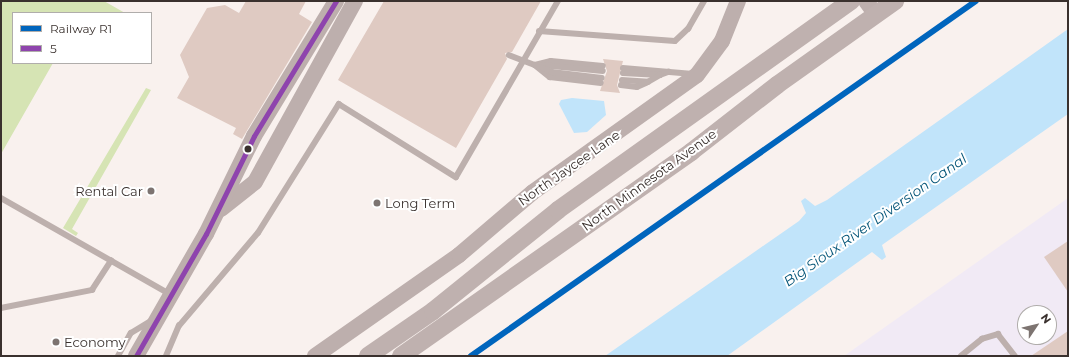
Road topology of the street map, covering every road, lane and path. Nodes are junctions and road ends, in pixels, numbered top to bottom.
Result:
1 (336, 1) edge
2 (355, 1) edge
3 (558, 1) edge
4 (704, 1) edge
5 (738, 1) edge
6 (851, 1) edge
7 (894, 1) edge
8 (871, 8) edge
9 (540, 31) junction
10 (510, 56) dead end
11 (525, 61) junction
12 (535, 65) junction
13 (603, 68) dead end
14 (668, 71) junction
15 (660, 75) junction
16 (697, 75) junction
17 (602, 81) dead end
18 (622, 82) dead end
19 (1, 198) edge
20 (216, 214) junction
21 (112, 261) junction
22 (172, 295) junction
23 (1, 308) edge
24 (161, 314) junction
25 (118, 356) edge
26 (136, 356) edge
27 (166, 356) edge
28 (315, 356) edge
29 (368, 356) edge
30 (401, 356) edge
31 (961, 356) edge
32 (1015, 356) edge

1 - 20 main road
2 - 20 main road
3 - 9 lane
4 - 9 lane
5 - 16 main road, North Jaycee Lane
6 - 29 main road, North Minnesota Avenue
7 - 8 main road, North Minnesota Avenue
8 - 30 main road, North Minnesota Avenue
9 - 11 lane
10 - 11 lane
11 - 12 lane
11 - 27 lane
12 - 13 lane
12 - 17 lane
14 - 15 lane
14 - 15 lane
14 - 16 lane
15 - 18 lane
16 - 28 main road, North Jaycee Lane
19 - 21 lane
20 - 22 main road
21 - 22 lane
21 - 23 lane
22 - 24 main road
24 - 25 lane
24 - 26 main road
31 - 32 lane

